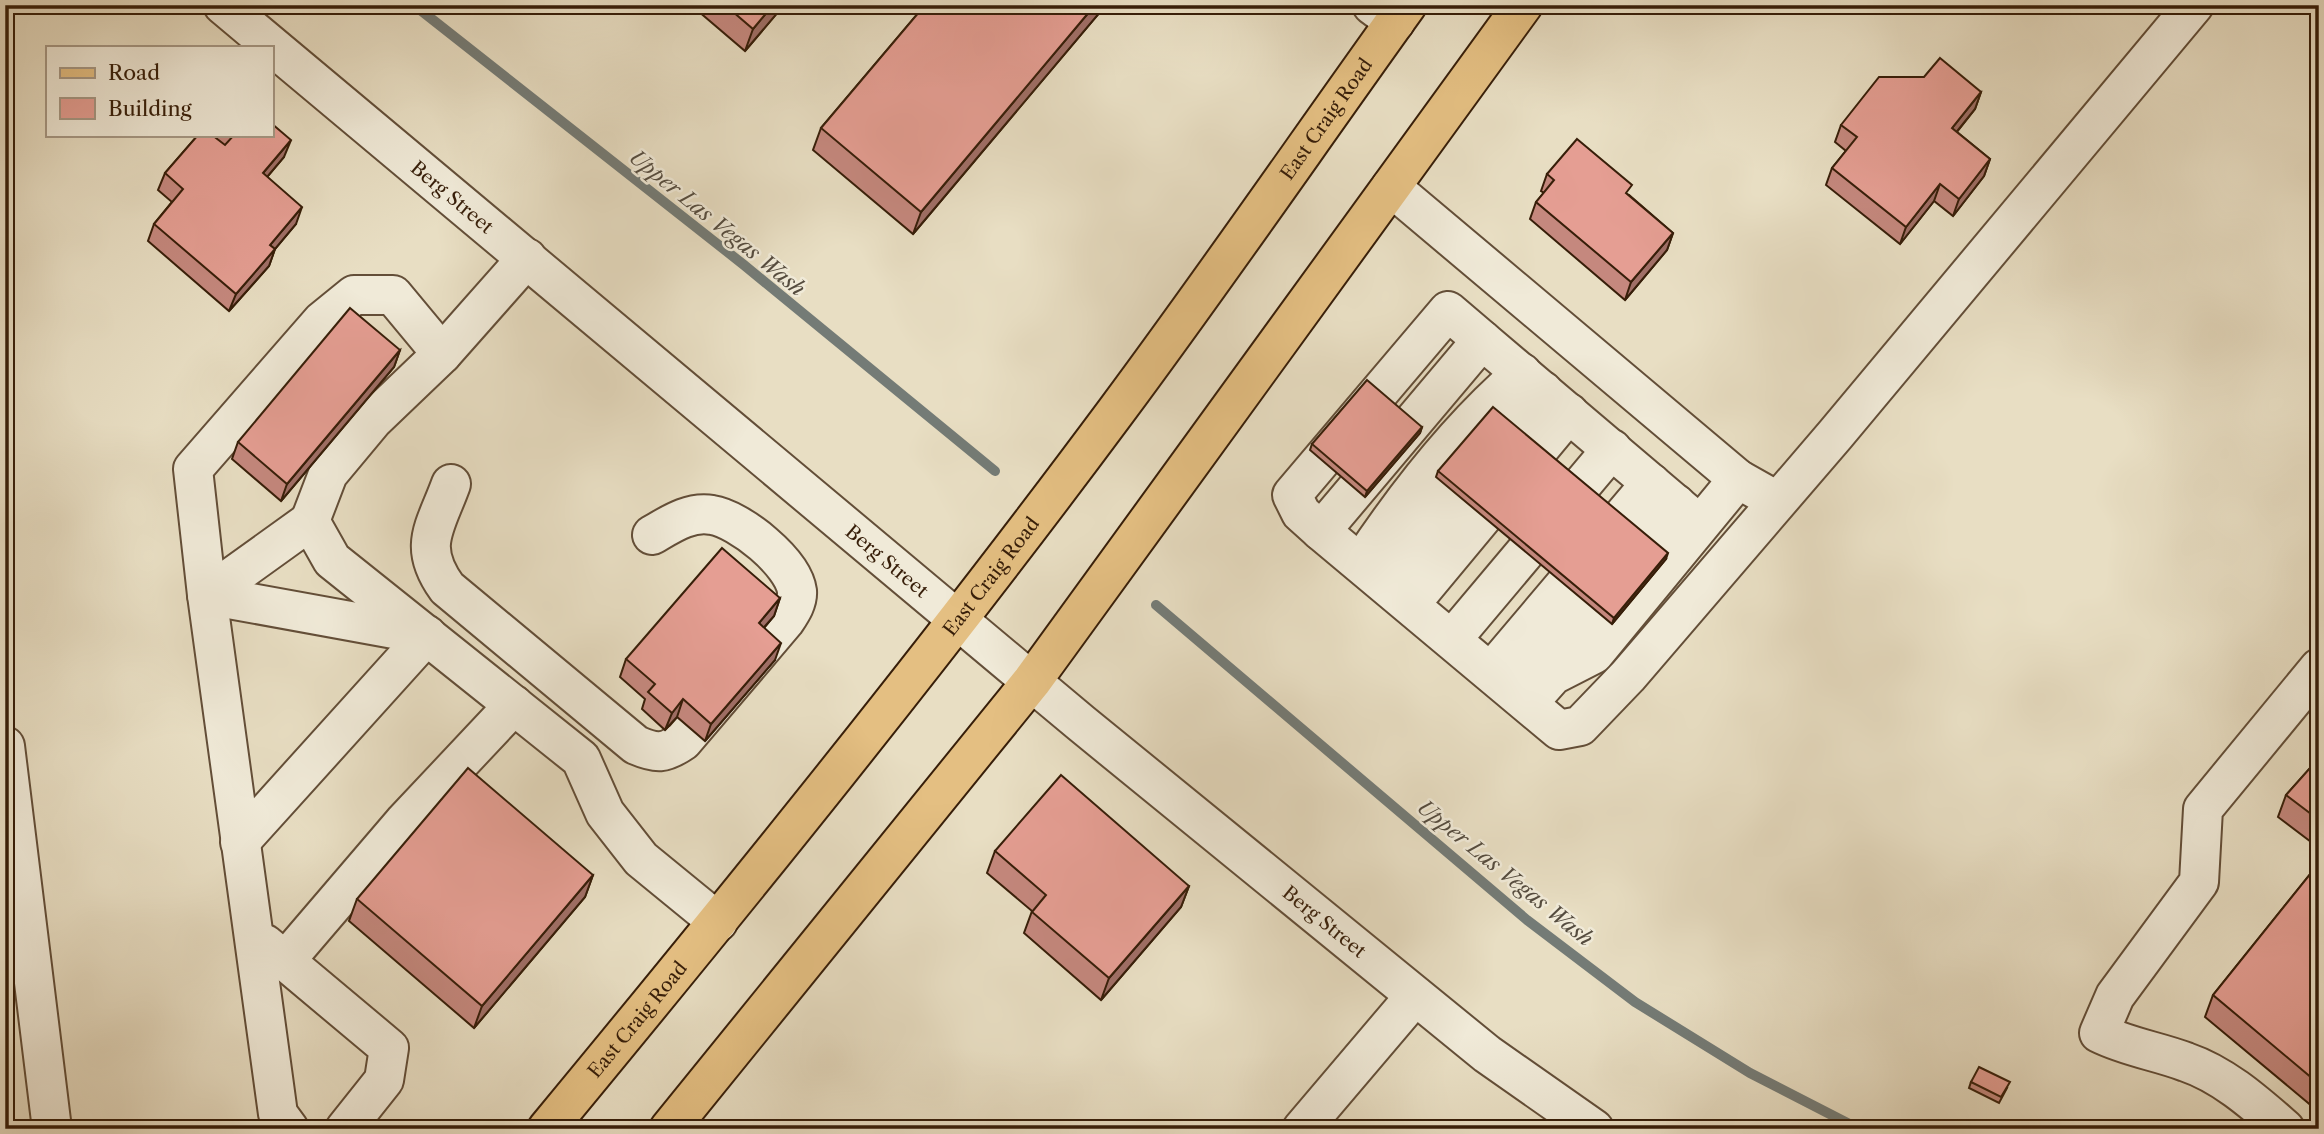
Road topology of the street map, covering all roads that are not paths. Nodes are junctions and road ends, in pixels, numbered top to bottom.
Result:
1 (223, 5) edge
2 (1523, 5) edge
3 (2194, 5) edge
4 (1391, 11) edge
5 (272, 46) edge
6 (273, 47) edge
7 (1391, 187) junction
8 (527, 258) junction
9 (442, 354) junction
10 (1558, 404) junction
11 (1738, 480) junction
12 (451, 484) dead end
13 (1777, 500) junction
14 (1679, 507) junction
15 (310, 521) junction
16 (652, 535) dead end
17 (207, 596) junction
18 (1407, 600) junction
19 (959, 619) junction
20 (426, 635) junction
21 (2319, 668) edge
22 (1032, 681) junction
23 (1512, 689) junction
24 (514, 705) junction
25 (5, 746) edge
26 (240, 842) junction
27 (13, 875) edge
28 (718, 922) junction
29 (253, 933) junction
30 (285, 961) junction
31 (1415, 996) junction
32 (52, 1129) edge
33 (289, 1129) edge
34 (345, 1129) edge
35 (547, 1129) edge
36 (670, 1129) edge
37 (1302, 1129) edge
38 (1594, 1129) edge
39 (2285, 1129) edge

1 - 5 street, Berg Street
2 - 7 main road
3 - 13 street
4 - 19 main road, East Craig Road
6 - 8 street, Berg Street
7 - 11 street
7 - 22 main road
8 - 9 street
8 - 19 street, Berg Street
9 - 15 street
9 - 17 street
10 - 14 street
10 - 18 street
10 - 18 street
10 - 18 street
10 - 18 street
11 - 13 street
11 - 14 street
12 - 16 street
13 - 23 street
14 - 23 street
14 - 23 street
15 - 17 street
15 - 20 street
17 - 20 street
17 - 26 street
18 - 23 street
19 - 22 street, Berg Street
19 - 28 main road, East Craig Road
20 - 24 street
20 - 26 street
21 - 39 street
22 - 31 street, Berg Street
22 - 36 main road
24 - 28 street
24 - 30 street
25 - 27 street
26 - 29 street
27 - 32 street
28 - 35 main road, East Craig Road
29 - 30 street
29 - 33 street
30 - 34 street
31 - 37 street
31 - 38 street, Berg Street

